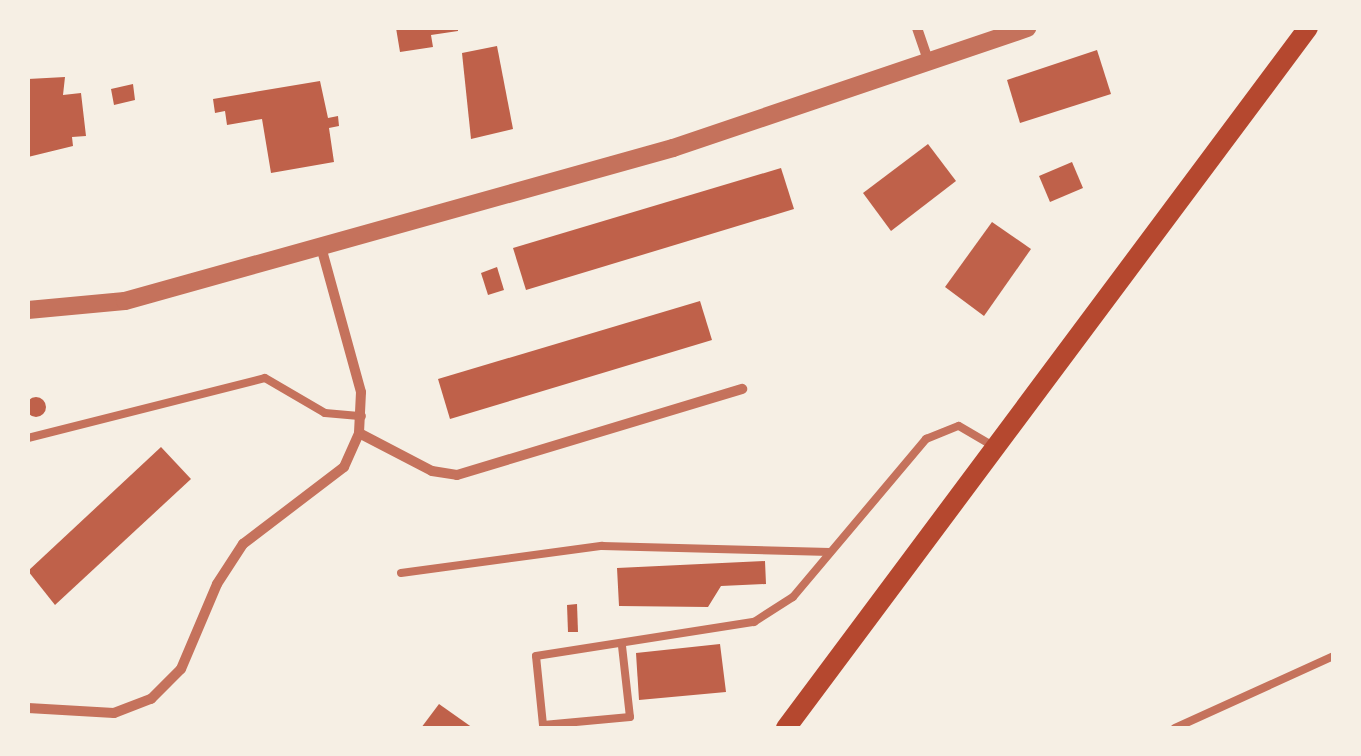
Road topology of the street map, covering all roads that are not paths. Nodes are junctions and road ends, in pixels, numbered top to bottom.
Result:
1 (917, 28) edge
2 (1027, 28) edge
3 (1308, 28) edge
4 (929, 62) junction
5 (321, 247) junction
6 (28, 310) edge
7 (742, 388) dead end
8 (362, 416) junction
9 (360, 433) junction
10 (28, 438) edge
11 (998, 450) junction
12 (830, 552) junction
13 (400, 573) dead end
14 (622, 646) junction
15 (1334, 656) edge
16 (28, 708) edge
17 (786, 728) edge
18 (1175, 728) edge

1 - 4 street
2 - 4 street
3 - 11 main road
4 - 5 street
5 - 6 street
5 - 8 street
7 - 9 street
8 - 9 street
8 - 10 lane
9 - 16 street
11 - 12 lane
11 - 17 main road
12 - 13 lane
12 - 14 lane
14 - 14 lane
15 - 18 lane

